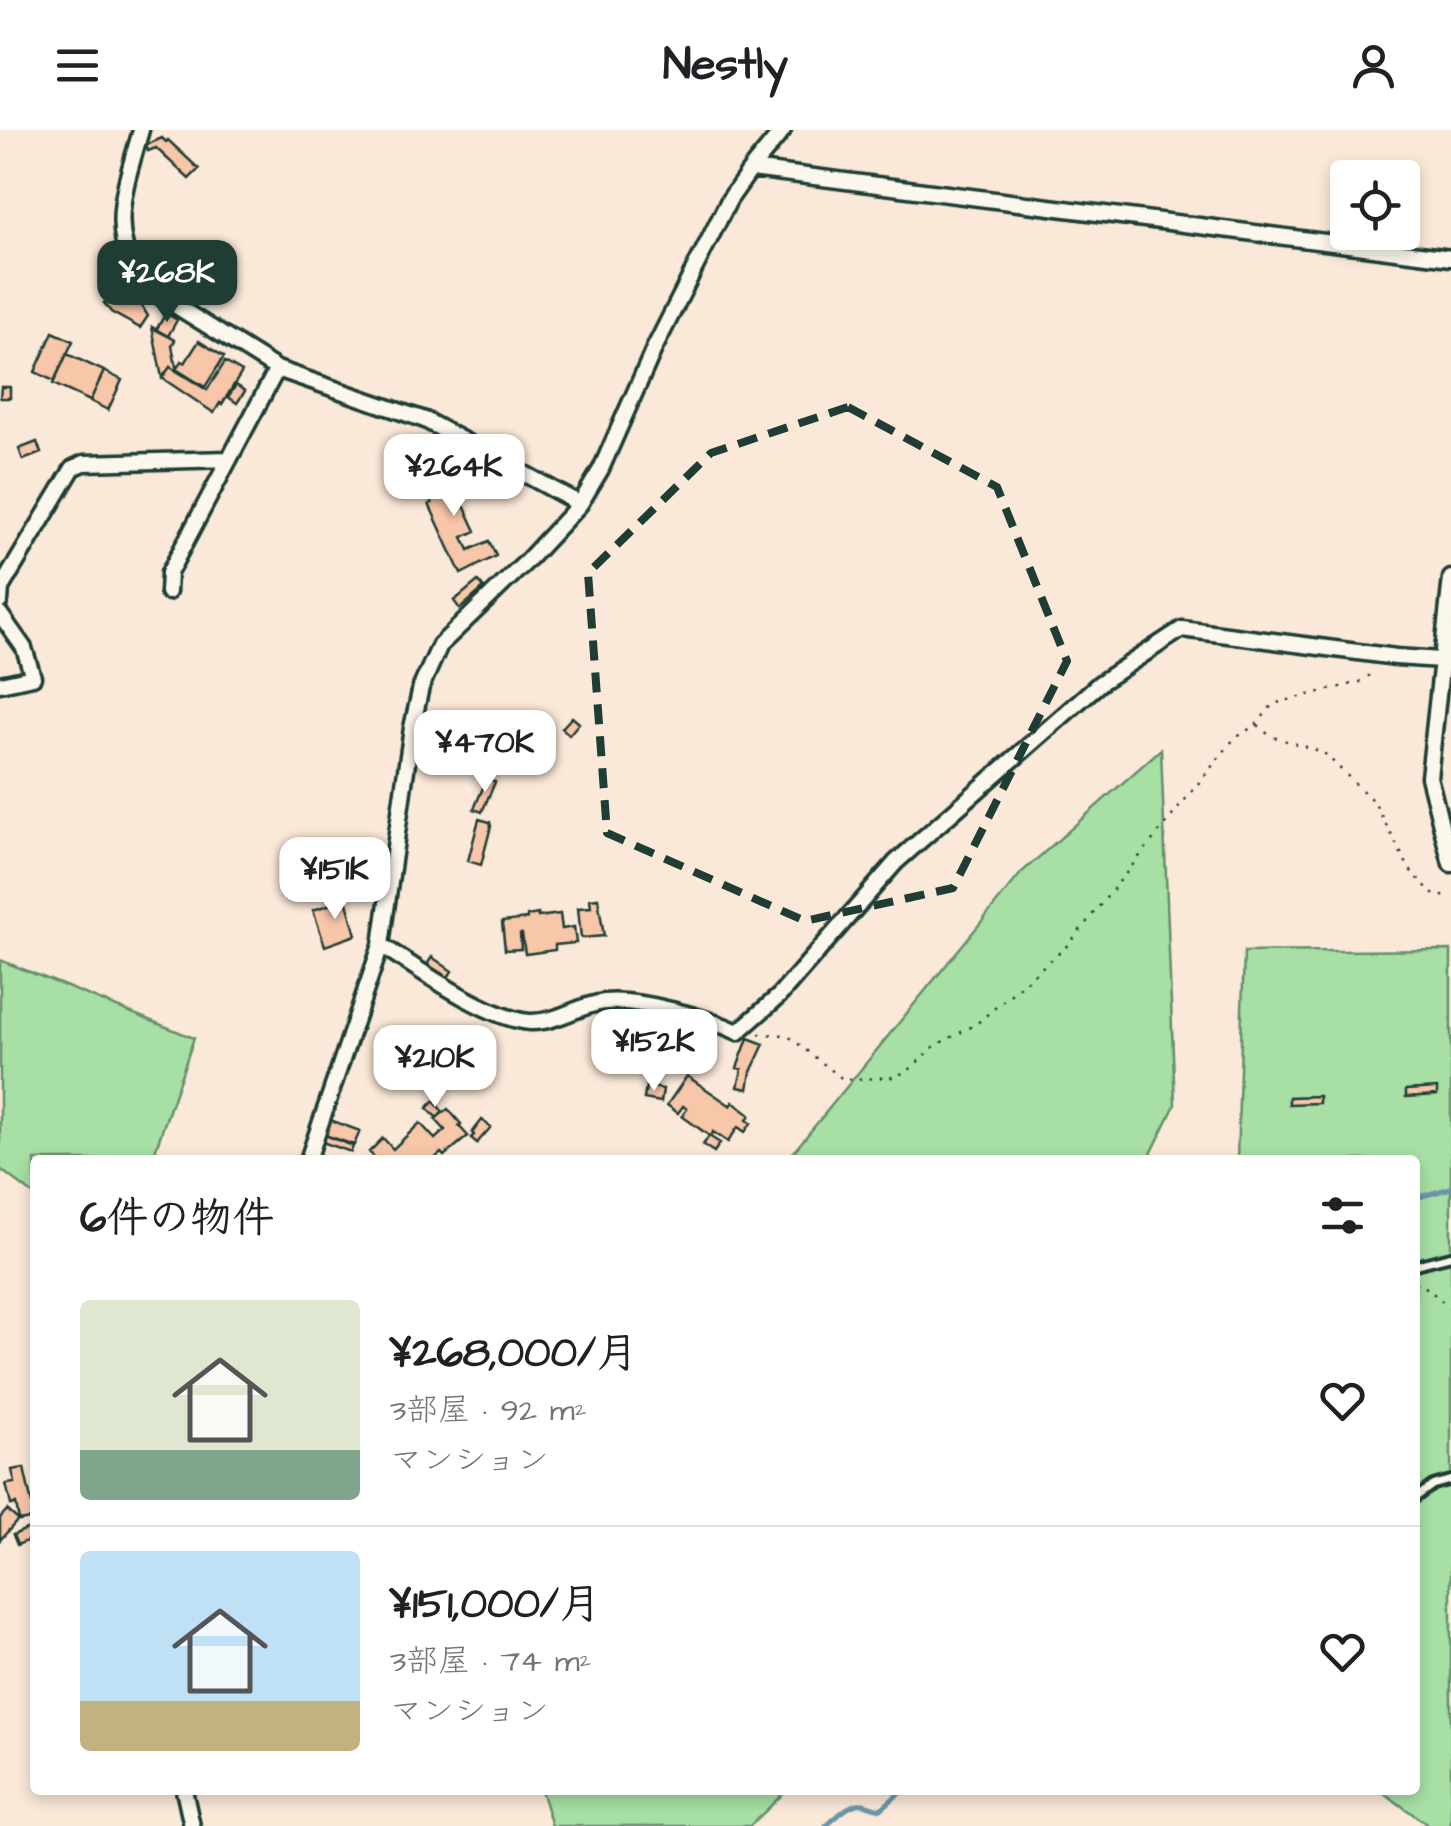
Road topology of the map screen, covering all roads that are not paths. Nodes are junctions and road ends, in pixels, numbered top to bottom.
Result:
1 (141, 130) edge
2 (783, 130) edge
3 (751, 168) junction
4 (1451, 258) edge
5 (276, 370) junction
6 (229, 460) junction
7 (580, 504) junction
8 (1451, 578) edge
9 (168, 592) dead end
10 (0, 601) edge
11 (0, 614) edge
12 (1440, 660) junction
13 (0, 684) edge
14 (1451, 864) edge
15 (381, 945) junction
16 (310, 1155) edge
17 (1451, 1256) edge
18 (1420, 1264) edge
19 (1451, 1480) edge
20 (1420, 1494) edge
21 (185, 1795) edge
22 (192, 1826) edge

1 - 5 street
2 - 3 street
3 - 4 street
3 - 7 street
5 - 6 street
5 - 7 street
6 - 9 street
6 - 10 street
7 - 15 street
8 - 12 street
11 - 13 street
12 - 14 street
12 - 15 street
15 - 16 street
17 - 18 lane
19 - 20 lane
21 - 22 street

